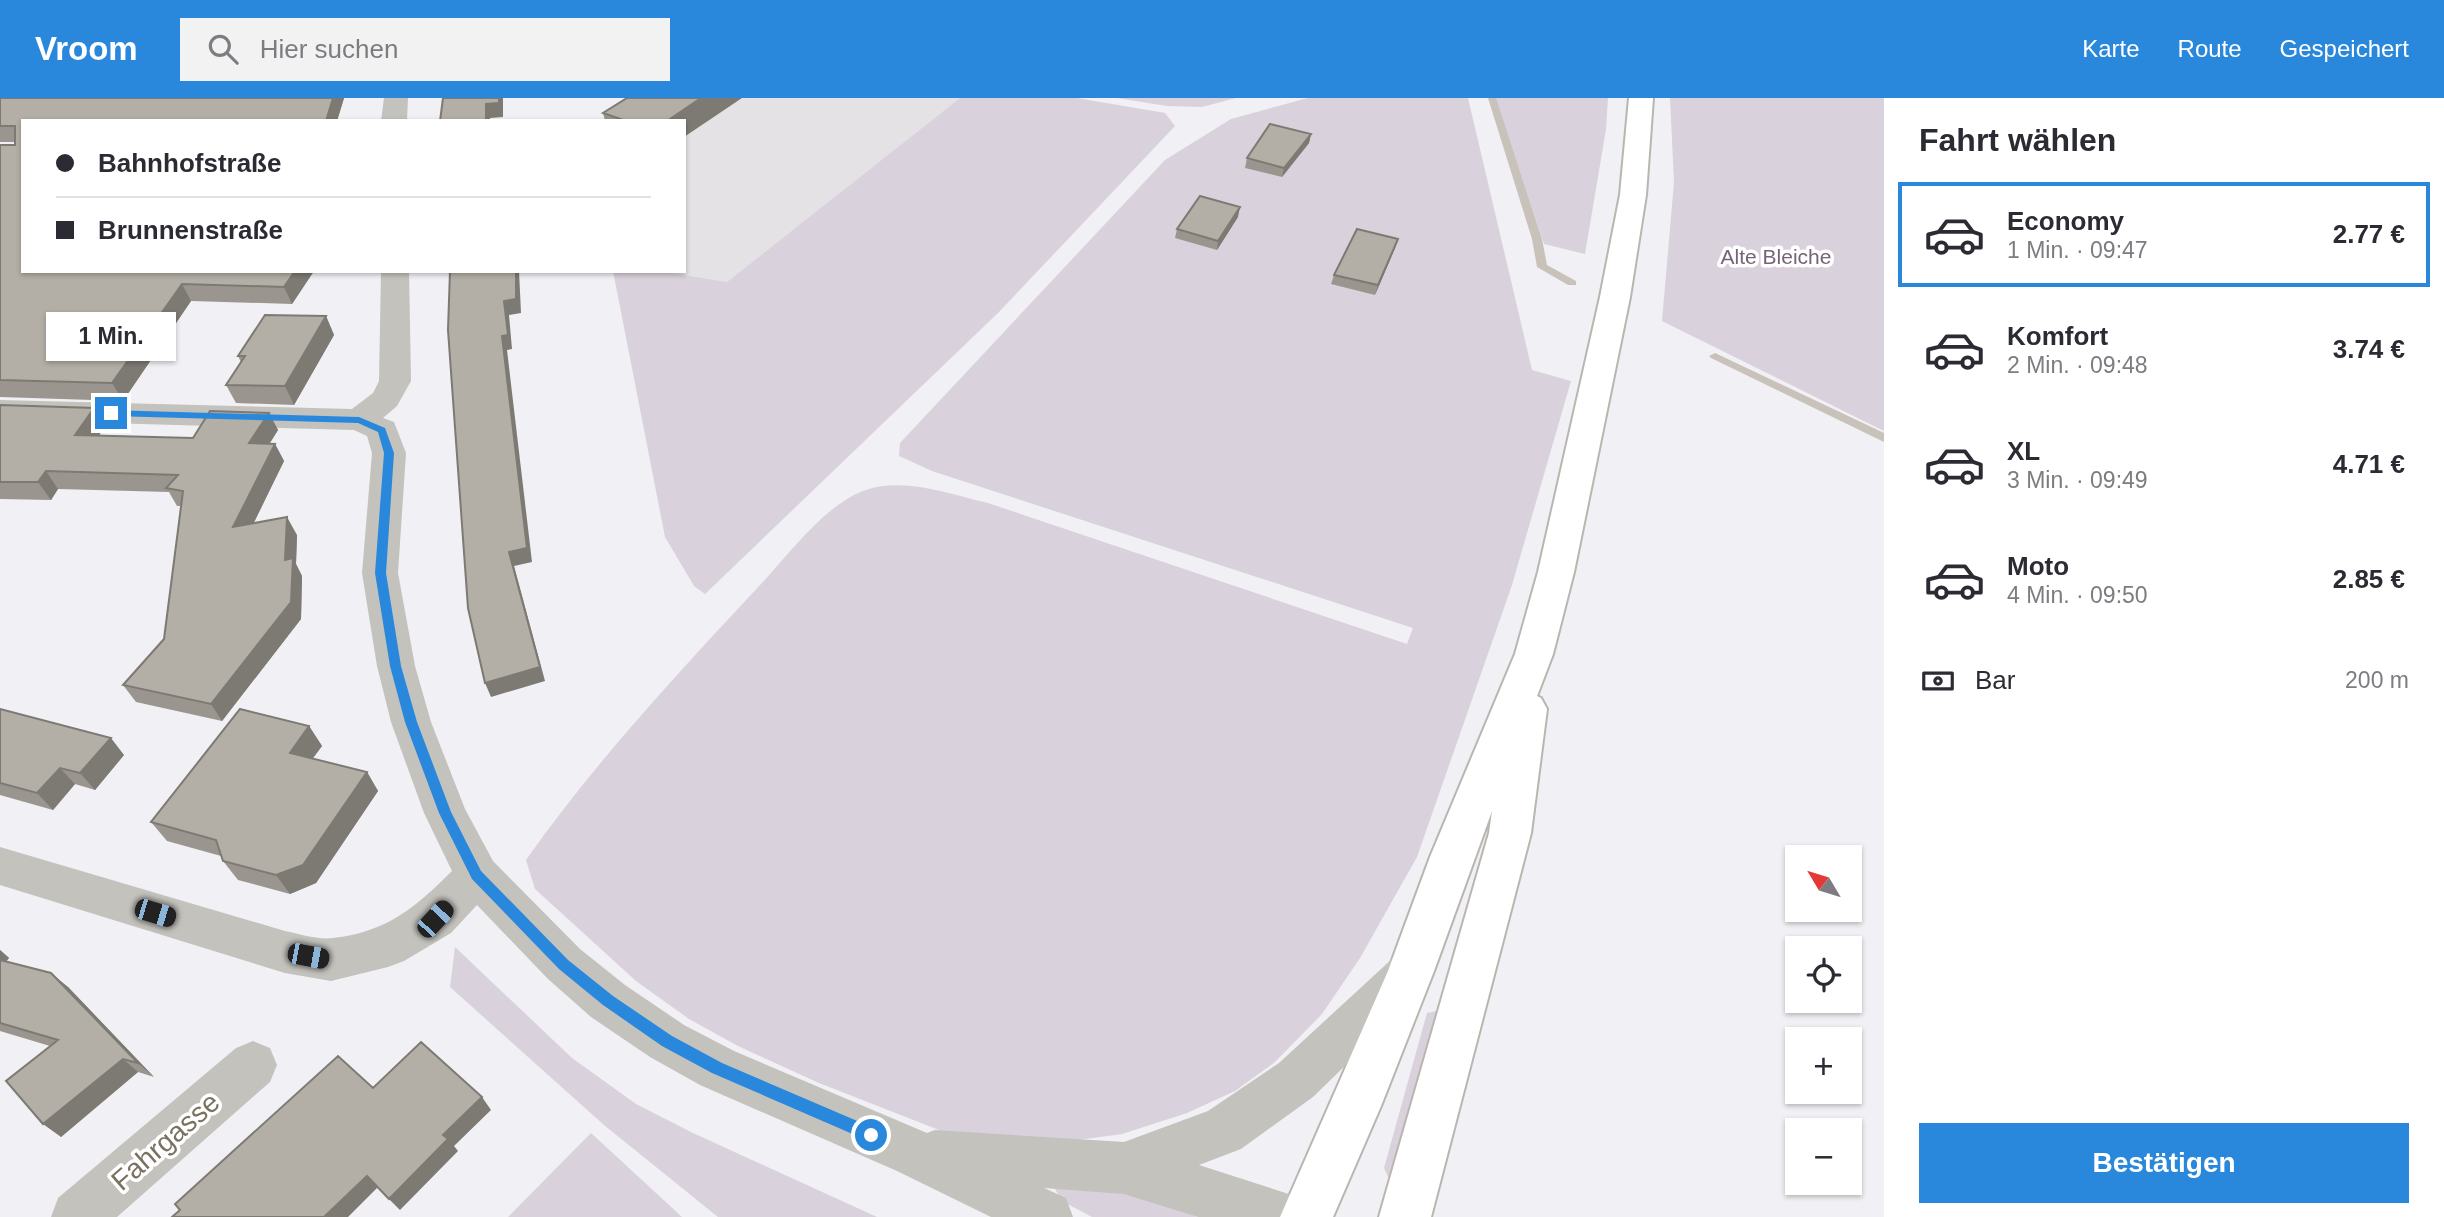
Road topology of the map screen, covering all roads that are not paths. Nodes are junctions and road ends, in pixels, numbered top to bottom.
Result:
1 (396, 98) edge
2 (1641, 98) edge
3 (394, 119) edge
4 (395, 273) edge
5 (0, 410) edge
6 (359, 420) junction
7 (1534, 654) junction
8 (0, 866) edge
9 (477, 875) junction
10 (1411, 971) junction
11 (253, 1065) dead end
12 (915, 1153) junction
13 (1124, 1168) junction
14 (77, 1217) edge
15 (1047, 1217) edge
16 (1282, 1217) edge
17 (1306, 1217) edge
18 (1405, 1217) edge

1 - 3 street
2 - 7 main road
4 - 6 street
5 - 6 street
6 - 9 street
7 - 10 main road
7 - 18 main road
8 - 9 street
9 - 12 street
10 - 13 street
10 - 17 main road
11 - 14 street, Fahrgasse
12 - 13 street
12 - 15 street
13 - 16 street

